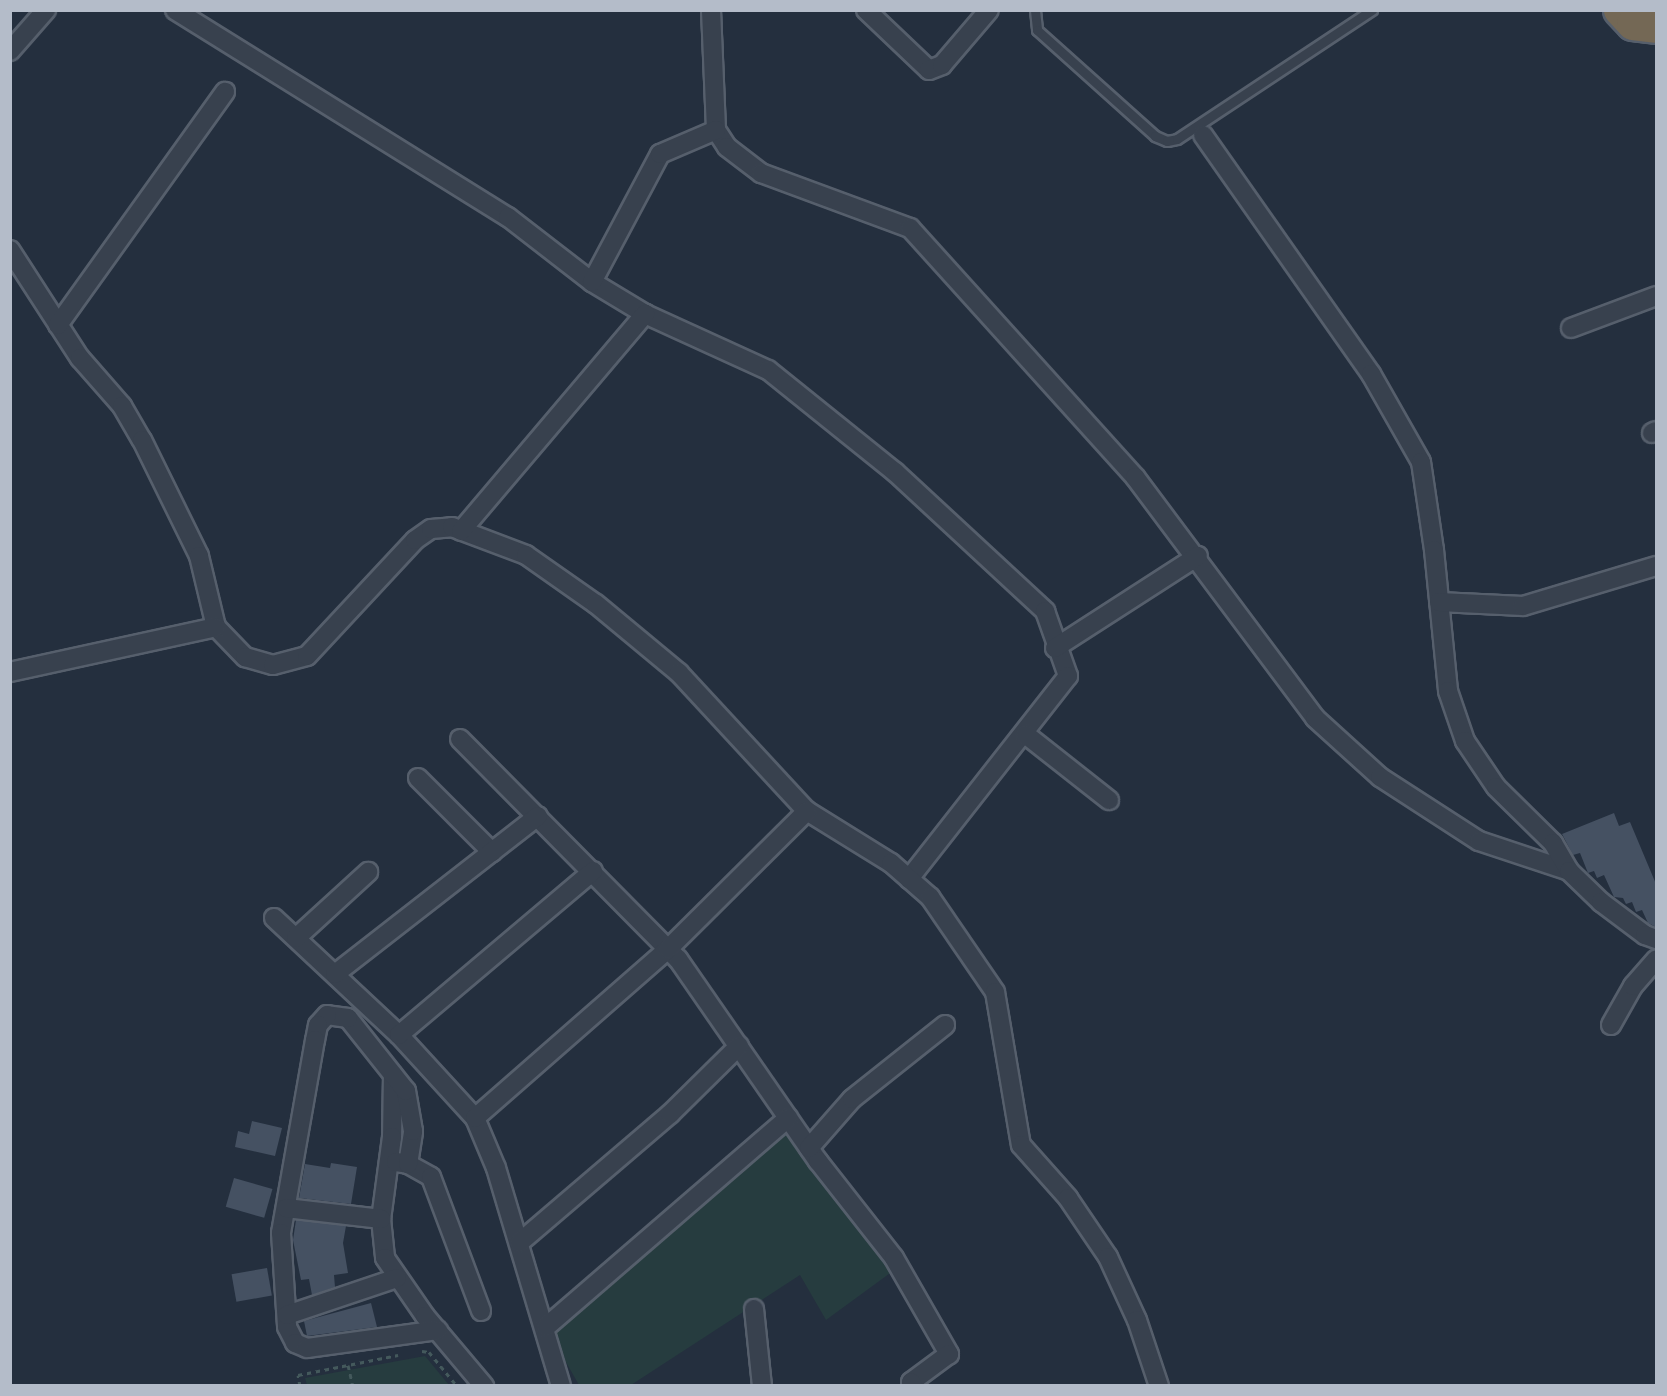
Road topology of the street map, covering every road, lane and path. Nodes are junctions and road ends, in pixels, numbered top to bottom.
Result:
1 (46, 10) edge
2 (176, 10) edge
3 (711, 10) edge
4 (866, 10) edge
5 (989, 10) edge
6 (1035, 10) edge
7 (1372, 10) edge
8 (1620, 10) edge
9 (1656, 27) edge
10 (10, 51) edge
11 (225, 92) dead end
12 (716, 130) junction
13 (1203, 135) dead end
14 (10, 250) edge
15 (17, 273) edge
16 (592, 282) junction
17 (1656, 296) edge
18 (645, 314) junction
19 (58, 325) junction
20 (1571, 328) dead end
21 (461, 531) junction
22 (1198, 556) junction
23 (1656, 566) edge
24 (1439, 602) junction
25 (216, 627) junction
26 (1055, 648) junction
27 (10, 672) edge
28 (1025, 734) junction
29 (460, 739) dead end
30 (418, 778) dead end
31 (1109, 800) dead end
32 (807, 811) junction
33 (538, 816) junction
34 (492, 852) junction
35 (593, 871) junction
36 (1569, 871) junction
37 (368, 872) dead end
38 (909, 879) junction
39 (274, 918) dead end
40 (296, 938) junction
41 (1656, 939) edge
42 (668, 949) junction
43 (1656, 960) edge
44 (335, 974) junction
45 (945, 1025) dead end
46 (1611, 1025) dead end
47 (399, 1035) junction
48 (739, 1046) junction
49 (393, 1075) junction
50 (475, 1118) junction
51 (788, 1118) junction
52 (809, 1148) junction
53 (388, 1161) junction
54 (408, 1164) junction
55 (286, 1208) junction
56 (381, 1219) junction
57 (519, 1243) junction
58 (397, 1278) junction
59 (754, 1309) dead end
60 (481, 1311) dead end
61 (287, 1315) junction
62 (546, 1327) junction
63 (438, 1330) junction
64 (420, 1350) dead end
65 (400, 1354) dead end
66 (348, 1365) junction
67 (300, 1386) edge
68 (353, 1386) edge
69 (457, 1386) edge
70 (484, 1386) edge
71 (561, 1386) edge
72 (762, 1386) edge
73 (913, 1386) edge
74 (1160, 1386) edge

1 - 10 street
2 - 16 street
3 - 12 street
4 - 5 street
6 - 7 lane
8 - 9 highway
11 - 19 street
12 - 16 street
12 - 22 street
13 - 24 street
14 - 15 street
15 - 19 street
16 - 18 street
17 - 20 street
18 - 21 street
18 - 26 street
19 - 25 street
21 - 25 street
21 - 32 street
22 - 26 street
22 - 36 street
23 - 24 street
24 - 36 street
25 - 27 street
26 - 28 street
28 - 31 street
28 - 38 street
29 - 33 street
30 - 34 street
32 - 38 street
32 - 42 street
33 - 34 street
33 - 35 street
34 - 44 street
35 - 42 street
35 - 47 street
36 - 41 street
37 - 40 street
38 - 74 street
39 - 40 street
40 - 44 street
42 - 48 street
42 - 50 street
43 - 46 street
44 - 47 street
45 - 52 street
47 - 50 street
48 - 51 street
48 - 57 street
49 - 53 street
49 - 54 street
49 - 55 street
50 - 57 street
51 - 52 street
51 - 62 street
52 - 73 street
53 - 54 street
53 - 56 street
54 - 60 street
55 - 56 street
55 - 61 street
56 - 58 street
57 - 62 street
58 - 61 street
58 - 63 street
59 - 72 street
61 - 63 street
62 - 71 street
63 - 70 street
64 - 69 path
65 - 66 path
66 - 67 path
66 - 68 path

